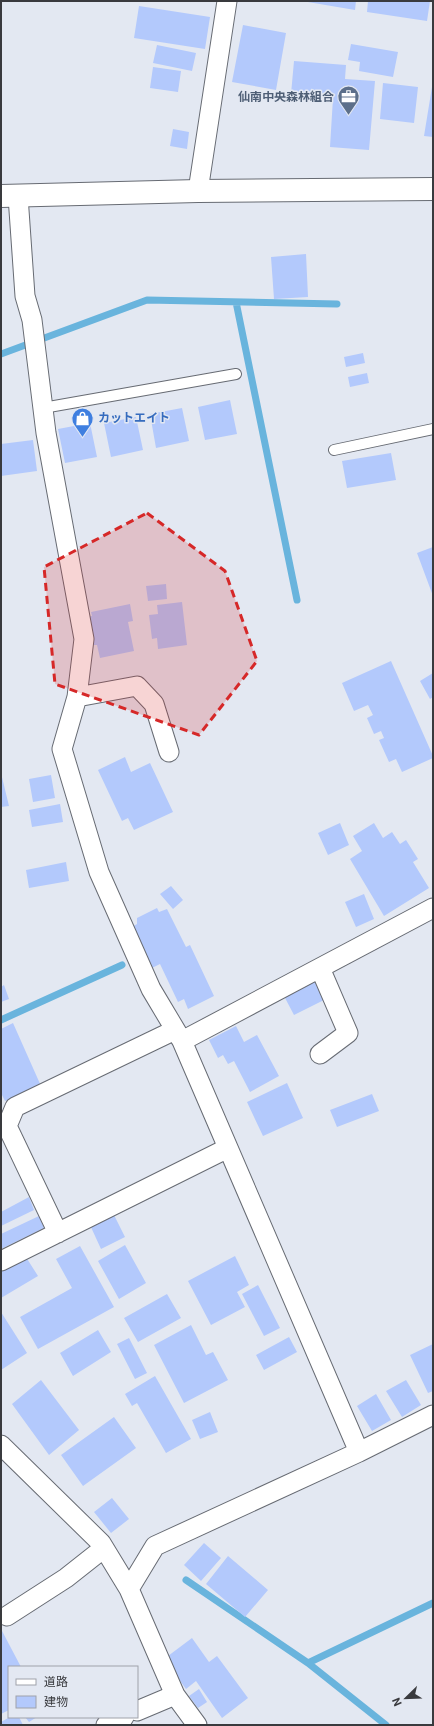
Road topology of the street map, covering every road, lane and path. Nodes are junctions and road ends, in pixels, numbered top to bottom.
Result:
1 (227, 1) edge
2 (433, 189) edge
3 (198, 191) junction
4 (9, 196) edge
5 (236, 374) dead end
6 (43, 408) junction
7 (433, 429) edge
8 (334, 450) dead end
9 (78, 697) junction
10 (169, 752) dead end
11 (433, 908) edge
12 (320, 968) junction
13 (178, 1036) junction
14 (320, 1054) dead end
15 (228, 1148) junction
16 (58, 1233) junction
17 (1, 1261) edge
18 (433, 1415) edge
19 (1, 1445) edge
20 (359, 1452) junction
21 (104, 1548) junction
22 (129, 1589) junction
23 (7, 1616) dead end
24 (175, 1695) junction
25 (138, 1711) edge
26 (122, 1718) edge
27 (106, 1725) edge
28 (197, 1725) edge

1 - 3 street
2 - 3 street
3 - 4 street
4 - 6 street
5 - 6 lane
6 - 9 street
7 - 8 lane
9 - 10 street
9 - 13 street
11 - 12 street
12 - 13 street
12 - 14 street
13 - 15 street
13 - 16 street
15 - 16 street
15 - 20 street
16 - 17 street
18 - 20 street
19 - 21 street
20 - 22 street
21 - 22 street
21 - 23 street
22 - 24 street
24 - 25 street
24 - 28 street
26 - 27 street

